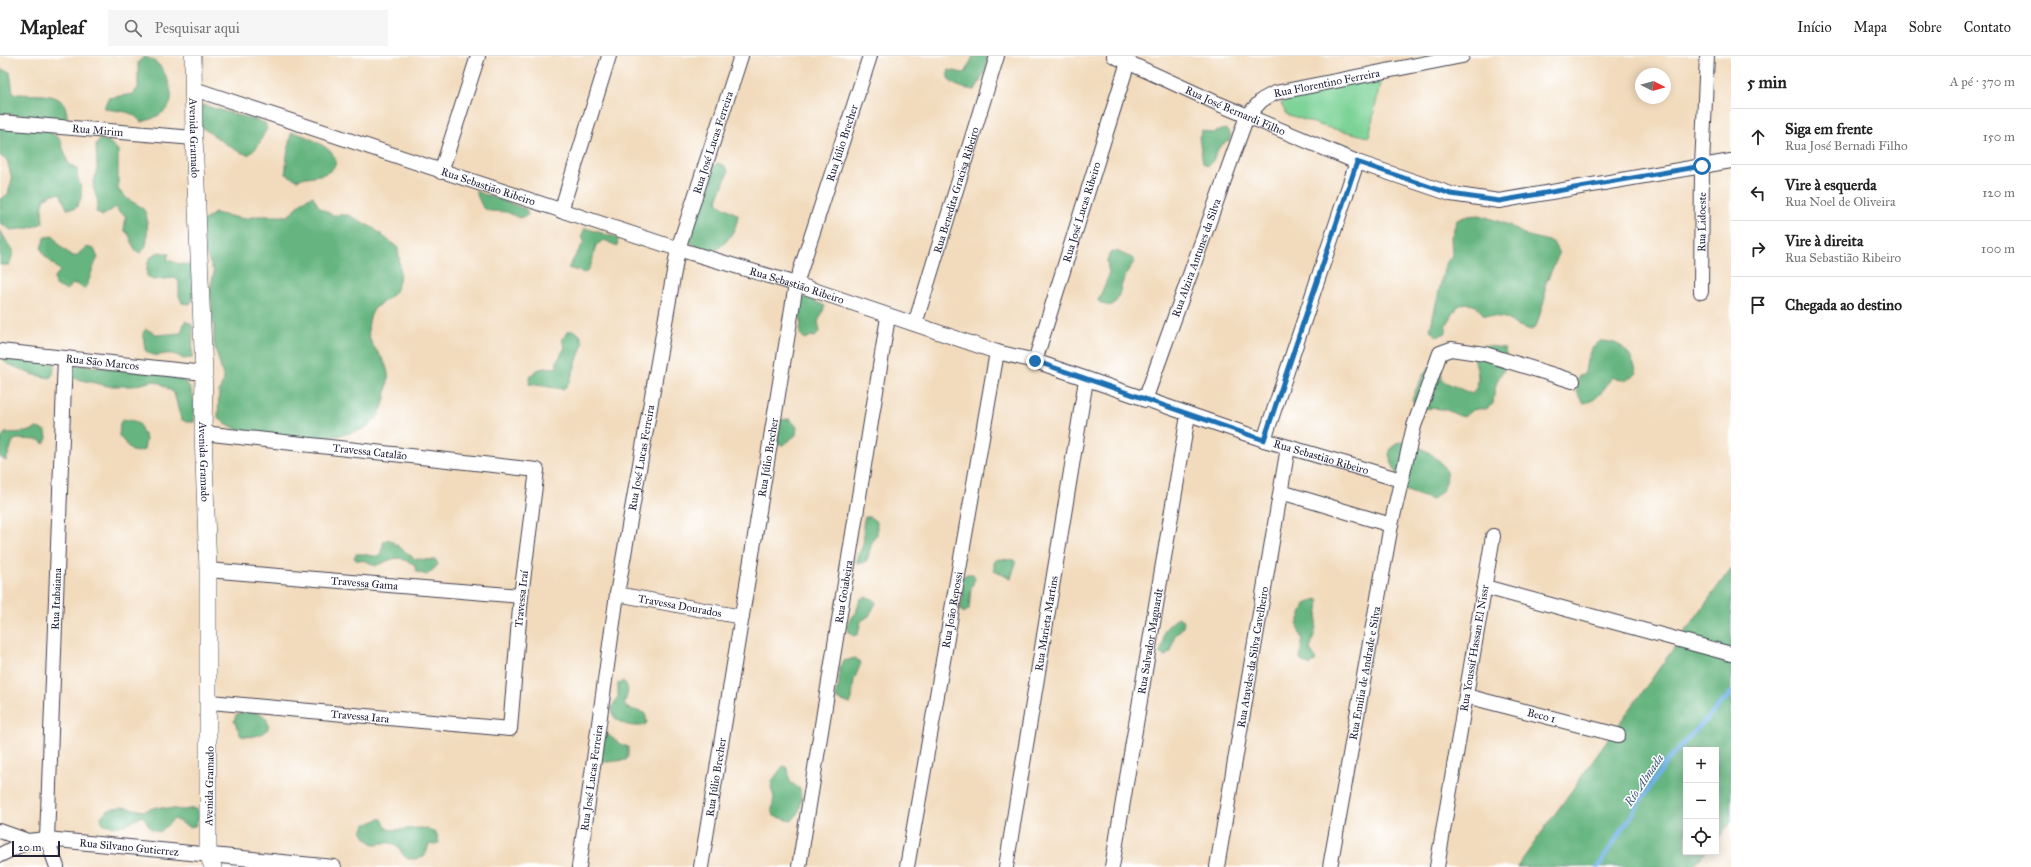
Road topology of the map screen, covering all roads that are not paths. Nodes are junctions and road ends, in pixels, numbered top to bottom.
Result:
1 (193, 56) edge
2 (478, 56) edge
3 (609, 56) edge
4 (741, 56) edge
5 (870, 56) edge
6 (997, 56) edge
7 (1114, 56) edge
8 (1462, 56) edge
9 (1707, 56) edge
10 (1128, 62) junction
11 (194, 89) junction
12 (1247, 116) junction
13 (0, 122) edge
14 (194, 138) junction
15 (1731, 161) edge
16 (1357, 162) junction
17 (1702, 166) junction
18 (441, 172) junction
19 (561, 211) junction
20 (678, 249) junction
21 (796, 284) junction
22 (1701, 292) dead end
23 (888, 317) junction
24 (915, 324) junction
25 (0, 351) edge
26 (997, 352) junction
27 (65, 358) junction
28 (1035, 361) junction
29 (204, 373) junction
30 (1086, 380) junction
31 (1573, 381) dead end
32 (1145, 400) junction
33 (1188, 415) junction
34 (204, 433) junction
35 (1264, 440) junction
36 (1288, 447) junction
37 (537, 470) joint
38 (1401, 480) junction
39 (1280, 492) junction
40 (1391, 525) junction
41 (1493, 536) dead end
42 (208, 570) junction
43 (1485, 587) junction
44 (617, 594) junction
45 (521, 596) junction
46 (742, 617) junction
47 (1731, 654) edge
48 (1466, 696) junction
49 (210, 702) junction
50 (510, 729) joint
51 (1618, 735) dead end
52 (0, 831) edge
53 (47, 839) junction
54 (28, 841) junction
55 (0, 855) edge
56 (210, 860) edge
57 (58, 867) edge
58 (334, 867) edge
59 (579, 867) edge
60 (701, 867) edge
61 (799, 867) edge
62 (907, 867) edge
63 (1006, 867) edge
64 (1112, 867) edge
65 (1217, 867) edge
66 (1330, 867) edge
67 (1437, 867) edge

1 - 11 street, Avenida Gramado
2 - 18 street
3 - 19 street
4 - 20 street, Rua José Lucas Ferreira
5 - 21 street, Rua Júlio Brecher
6 - 24 street, Rua Benedita Gracisa Ribeiro
7 - 10 street, Rua José Bernardi Filho
8 - 12 street, Rua Florentino Ferreira
9 - 17 street, Rua Lidoeste
10 - 12 street, Rua José Bernardi Filho
10 - 28 street, Rua José Lucas Ribeiro
11 - 14 street, Avenida Gramado
11 - 18 street, Rua Sebastião Ribeiro
12 - 16 street, Rua José Bernardi Filho
12 - 32 street, Rua Alzira Antunes da Silva
13 - 14 street, Rua Mirim
14 - 29 street, Avenida Gramado
15 - 17 street, Rua José Bernardi Filho
16 - 17 street, Rua José Bernardi Filho
16 - 35 street
17 - 22 street, Rua Lidoeste
18 - 19 street, Rua Sebastião Ribeiro
19 - 20 street, Rua Sebastião Ribeiro
20 - 21 street, Rua Sebastião Ribeiro
20 - 44 street, Rua José Lucas Ferreira
21 - 23 street, Rua Sebastião Ribeiro
21 - 46 street, Rua Júlio Brecher
23 - 24 street, Rua Sebastião Ribeiro
23 - 61 street, Rua Goiabeira
24 - 26 street, Rua Sebastião Ribeiro
25 - 27 street, Rua São Marcos
26 - 28 street, Rua Sebastião Ribeiro
26 - 62 street, Rua João Repossi
27 - 29 street, Rua São Marcos
27 - 53 street, Rua Itabaiana
28 - 30 street, Rua Sebastião Ribeiro
29 - 34 street, Avenida Gramado
30 - 32 street, Rua Sebastião Ribeiro
30 - 63 street, Rua Marieta Martins
31 - 38 street, Rua Emilia de Andrade e Silva
32 - 33 street, Rua Sebastião Ribeiro
33 - 35 street, Rua Sebastião Ribeiro
33 - 64 street, Rua Salvador Maguardt
34 - 37 street, Travessa Catalão
34 - 42 street, Avenida Gramado
35 - 36 street, Rua Sebastião Ribeiro
36 - 38 street, Rua Sebastião Ribeiro
36 - 39 street, Rua Ataydes da Silva Cavelheiro
37 - 45 street, Travessa Iraí
38 - 40 street, Rua Emilia de Andrade e Silva
39 - 40 street
39 - 65 street, Rua Ataydes da Silva Cavelheiro
40 - 66 street, Rua Emilia de Andrade e Silva
41 - 43 street
42 - 45 street, Travessa Gama
42 - 49 street, Avenida Gramado
43 - 47 street, Rua Youssif Hassan El Nissr
43 - 48 street, Rua Youssif Hassan El Nissr
44 - 46 street, Travessa Dourados
44 - 59 street, Rua José Lucas Ferreira
45 - 50 street, Travessa Iraí
46 - 60 street, Rua Júlio Brecher
48 - 51 street, Beco 1
48 - 67 street, Rua Youssif Hassan El Nissr
49 - 50 street, Travessa Iara
49 - 56 street, Avenida Gramado
52 - 54 street
53 - 54 street, Rua Silvano Gutierrez
53 - 56 street, Rua Silvano Gutierrez
53 - 57 street
54 - 55 street, Rua Silvano Gutierrez
56 - 58 street, Rua Silvano Gutierrez

